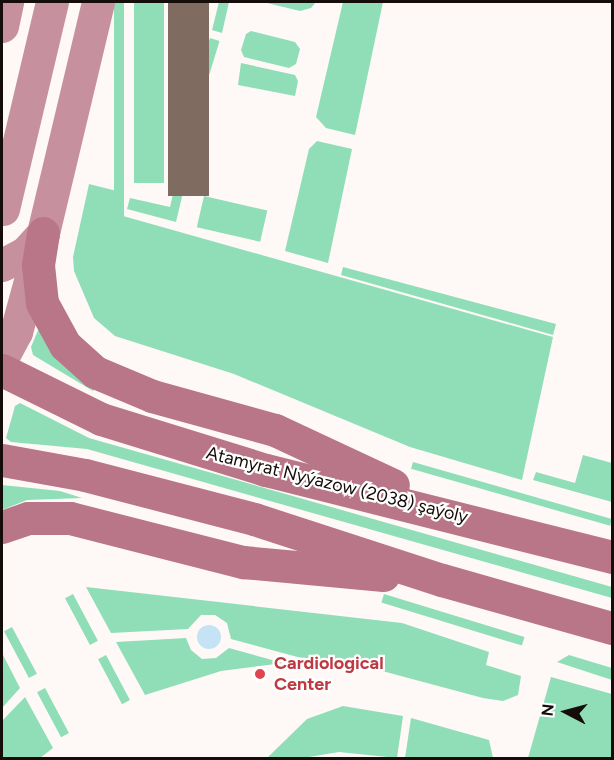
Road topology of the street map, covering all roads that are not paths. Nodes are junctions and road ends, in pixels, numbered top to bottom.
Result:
1 (7, 2) edge
2 (52, 2) edge
3 (98, 2) edge
4 (2, 26) edge
5 (3, 209) dead end
6 (43, 233) junction
7 (2, 265) edge
8 (2, 358) edge
9 (2, 370) edge
10 (2, 460) edge
11 (458, 515) junction
12 (2, 527) edge
13 (612, 557) edge
14 (442, 580) junction
15 (612, 628) edge

1 - 4 main road
2 - 5 main road
3 - 6 main road
6 - 7 main road
6 - 8 main road
6 - 11 main road
9 - 11 main road, Atamyrat Nyýazow (2038) şaýoly
10 - 14 main road
11 - 13 main road, Atamyrat Nyýazow (2038) şaýoly
12 - 14 main road
14 - 15 main road

